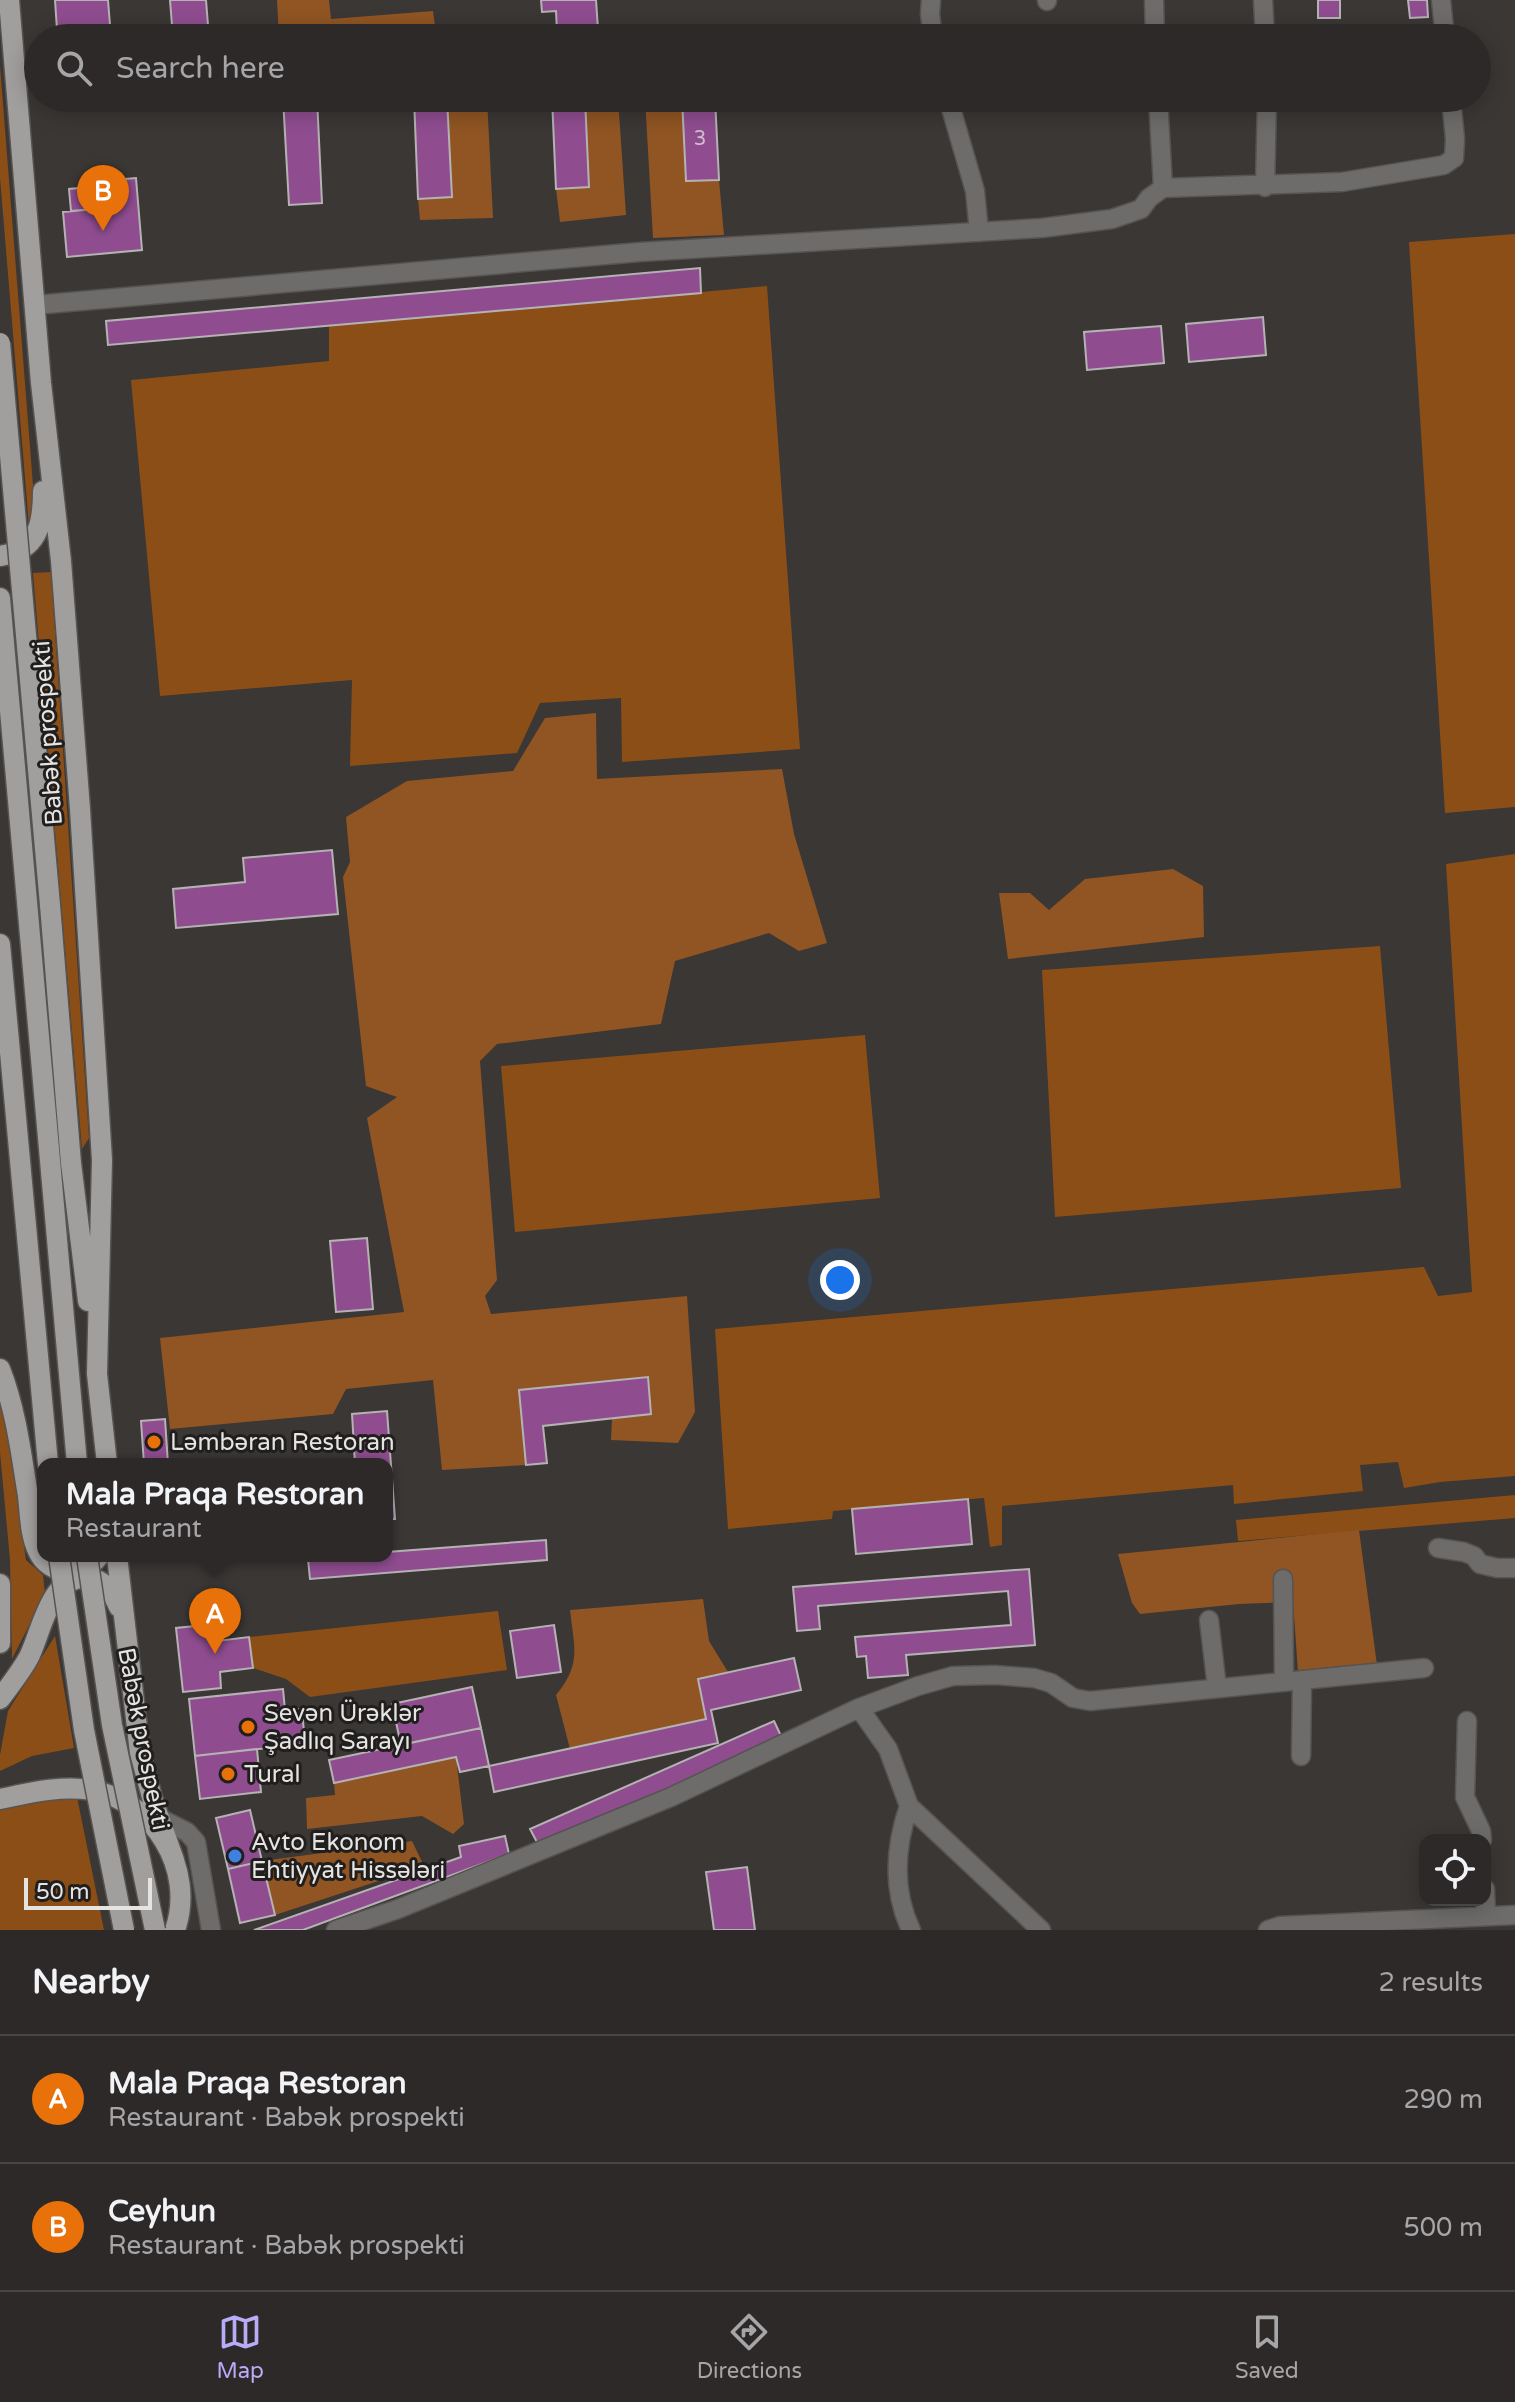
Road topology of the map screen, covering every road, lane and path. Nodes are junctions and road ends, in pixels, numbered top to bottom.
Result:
1 (9, 0) edge
2 (931, 0) edge
3 (1154, 0) edge
4 (1263, 0) edge
5 (1441, 0) edge
6 (931, 24) edge
7 (1155, 24) edge
8 (1264, 24) edge
9 (1444, 24) edge
10 (952, 112) edge
11 (1159, 112) edge
12 (1267, 112) edge
13 (1452, 112) edge
14 (1265, 187) junction
15 (1163, 188) junction
16 (979, 232) junction
17 (35, 305) junction
18 (0, 343) edge
19 (41, 383) junction
20 (0, 556) edge
21 (0, 598) edge
22 (0, 944) edge
23 (0, 1369) edge
24 (97, 1374) junction
25 (47, 1458) edge
26 (76, 1458) edge
27 (104, 1458) edge
28 (1438, 1548) dead end
29 (37, 1551) edge
30 (47, 1562) edge
31 (60, 1562) edge
32 (88, 1562) edge
33 (92, 1562) edge
34 (118, 1562) edge
35 (1515, 1568) edge
36 (1283, 1579) dead end
37 (0, 1584) edge
38 (124, 1618) junction
39 (1209, 1620) dead end
40 (0, 1643) edge
41 (1424, 1668) dead end
42 (1293, 1681) junction
43 (1217, 1688) junction
44 (0, 1699) edge
45 (859, 1708) junction
46 (1467, 1721) dead end
47 (1301, 1756) dead end
48 (0, 1799) edge
49 (124, 1801) junction
50 (909, 1806) junction
51 (159, 1817) junction
52 (1481, 1834) edge
53 (174, 1860) junction
54 (181, 1903) junction
55 (1486, 1906) edge
56 (1515, 1915) edge
57 (1486, 1916) junction
58 (124, 1930) edge
59 (155, 1930) edge
60 (175, 1930) edge
61 (182, 1930) edge
62 (211, 1930) edge
63 (336, 1930) edge
64 (911, 1930) edge
65 (1041, 1930) edge
66 (1268, 1930) edge

1 - 17 main road, Babək prospekti
2 - 6 street
3 - 7 street
4 - 8 street
5 - 9 street
10 - 16 street
11 - 15 street
12 - 14 street
13 - 14 street
14 - 15 street
15 - 16 street
16 - 17 street
17 - 19 main road, Babək prospekti
18 - 24 main road, bridge
19 - 20 main road
19 - 24 main road, Babək prospekti
21 - 26 main road, Babək prospekti
22 - 25 main road
23 - 29 main road
24 - 27 main road, Babək prospekti
28 - 35 street
30 - 33 main road
31 - 58 main road, bridge
32 - 59 main road, Babək prospekti, bridge
34 - 38 main road, Babək prospekti
36 - 42 street
37 - 40 main road
38 - 44 main road
38 - 51 main road, Babək prospekti
39 - 43 street
41 - 42 street
42 - 43 street
42 - 47 street
43 - 45 street
45 - 50 street
45 - 63 street
46 - 52 street
48 - 49 main road
49 - 51 street
49 - 53 main road
50 - 64 street
50 - 65 street
51 - 53 main road, Babək prospekti
51 - 62 street
53 - 54 main road
54 - 60 main road
54 - 61 main road
55 - 57 street
56 - 57 street
57 - 66 street

